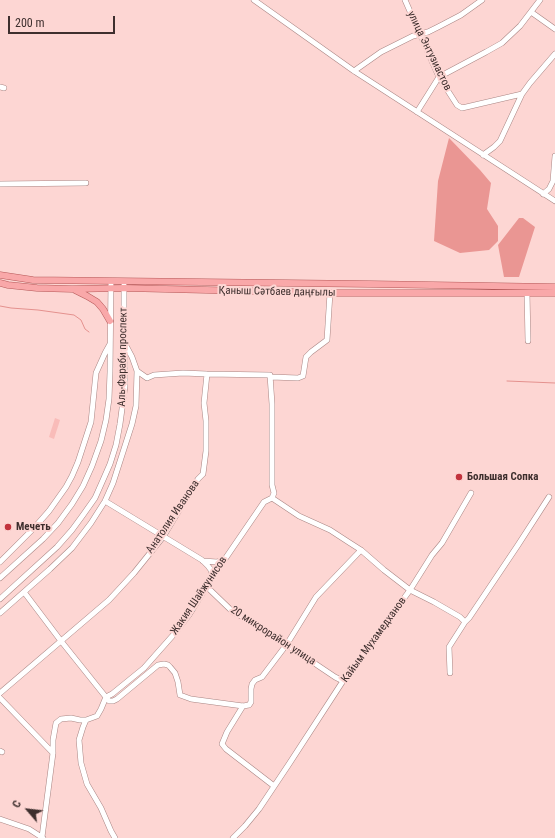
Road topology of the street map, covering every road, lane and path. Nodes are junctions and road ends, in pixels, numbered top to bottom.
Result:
1 (254, 0) edge
2 (405, 0) edge
3 (482, 0) edge
4 (540, 0) edge
5 (531, 12) junction
6 (555, 29) edge
7 (420, 34) junction
8 (555, 54) edge
9 (354, 72) junction
10 (439, 77) junction
11 (522, 94) junction
12 (417, 112) junction
13 (483, 155) junction
14 (555, 156) edge
15 (86, 183) dead end
16 (0, 184) edge
17 (543, 194) junction
18 (555, 201) edge
19 (0, 276) edge
20 (111, 281) junction
21 (124, 281) junction
22 (0, 283) edge
23 (555, 287) edge
24 (124, 288) junction
25 (72, 289) junction
26 (110, 289) junction
27 (330, 293) junction
28 (527, 293) junction
29 (555, 293) edge
30 (110, 321) junction
31 (124, 341) junction
32 (528, 341) dead end
33 (110, 344) junction
34 (137, 371) junction
35 (206, 374) junction
36 (271, 376) junction
37 (471, 493) dead end
38 (549, 497) dead end
39 (272, 498) junction
40 (106, 501) junction
41 (163, 537) junction
42 (361, 550) junction
43 (202, 560) junction
44 (224, 560) junction
45 (0, 562) edge
46 (0, 578) edge
47 (212, 578) junction
48 (207, 587) junction
49 (410, 590) junction
50 (24, 592) junction
51 (0, 598) edge
52 (0, 613) edge
53 (465, 622) junction
54 (61, 641) junction
55 (287, 644) junction
56 (450, 673) dead end
57 (343, 682) junction
58 (0, 693) edge
59 (106, 697) junction
60 (0, 698) edge
61 (243, 706) junction
62 (86, 720) junction
63 (54, 753) junction
64 (274, 786) junction
65 (0, 819) edge
66 (44, 838) edge
67 (115, 838) edge
68 (233, 838) edge

1 - 9 street
2 - 7 street, улица Энтузиастов
3 - 7 street
4 - 5 street
5 - 6 street
5 - 10 street
7 - 9 street
7 - 10 street, улица Энтузиастов
8 - 11 street
9 - 12 street
10 - 11 street, улица Энтузиастов
10 - 12 street
11 - 13 street
12 - 13 street
13 - 17 street
14 - 17 street
15 - 16 street
17 - 18 street
19 - 20 main road, Қаныш Сәтбаев даңғылы
20 - 21 main road, Қаныш Сәтбаев даңғылы
20 - 26 street, Аль-Фараби проспект
21 - 23 main road, Қаныш Сәтбаев даңғылы
21 - 24 street, Аль-Фараби проспект
22 - 25 main road, Қаныш Сәтбаев даңғылы
24 - 26 main road, Қаныш Сәтбаев даңғылы
24 - 27 main road, Қаныш Сәтбаев даңғылы
24 - 31 street, Аль-Фараби проспект
25 - 26 main road, Қаныш Сәтбаев даңғылы
25 - 30 main road
26 - 30 street, Аль-Фараби проспект
27 - 28 main road, Қаныш Сәтбаев даңғылы
27 - 36 street
28 - 29 main road, Қаныш Сәтбаев даңғылы
28 - 32 street
30 - 33 street, Аль-Фараби проспект
31 - 34 street
31 - 51 street, Аль-Фараби проспект
33 - 45 street
33 - 46 street, Аль-Фараби проспект
34 - 35 street
34 - 40 street
35 - 36 street
35 - 41 street, Анатолия Иванова
36 - 39 street
37 - 49 street, Кайым Мухамедханов
38 - 53 street
39 - 42 street
39 - 44 street, Жакия Шайжунисов
40 - 41 street
40 - 50 street
41 - 43 street
41 - 54 street, Анатолия Иванова
42 - 49 street
42 - 55 street
43 - 44 street
43 - 47 street
44 - 47 street, Жакия Шайжунисов
47 - 48 street, Жакия Шайжунисов
48 - 55 street, 20 микрорайон улица
48 - 59 street, Жакия Шайжунисов
49 - 53 street
49 - 57 street, Кайым Мухамедханов
50 - 52 street
50 - 54 street
53 - 56 street
54 - 58 street, Анатолия Иванова
54 - 59 street
55 - 57 street, 20 микрорайон улица
55 - 61 street
57 - 64 street, Кайым Мухамедханов
59 - 61 street
59 - 62 street, Жакия Шайжунисов
60 - 63 street
61 - 64 street
62 - 63 street
62 - 67 street
63 - 66 street
64 - 68 street, Кайым Мухамедханов
65 - 66 street

